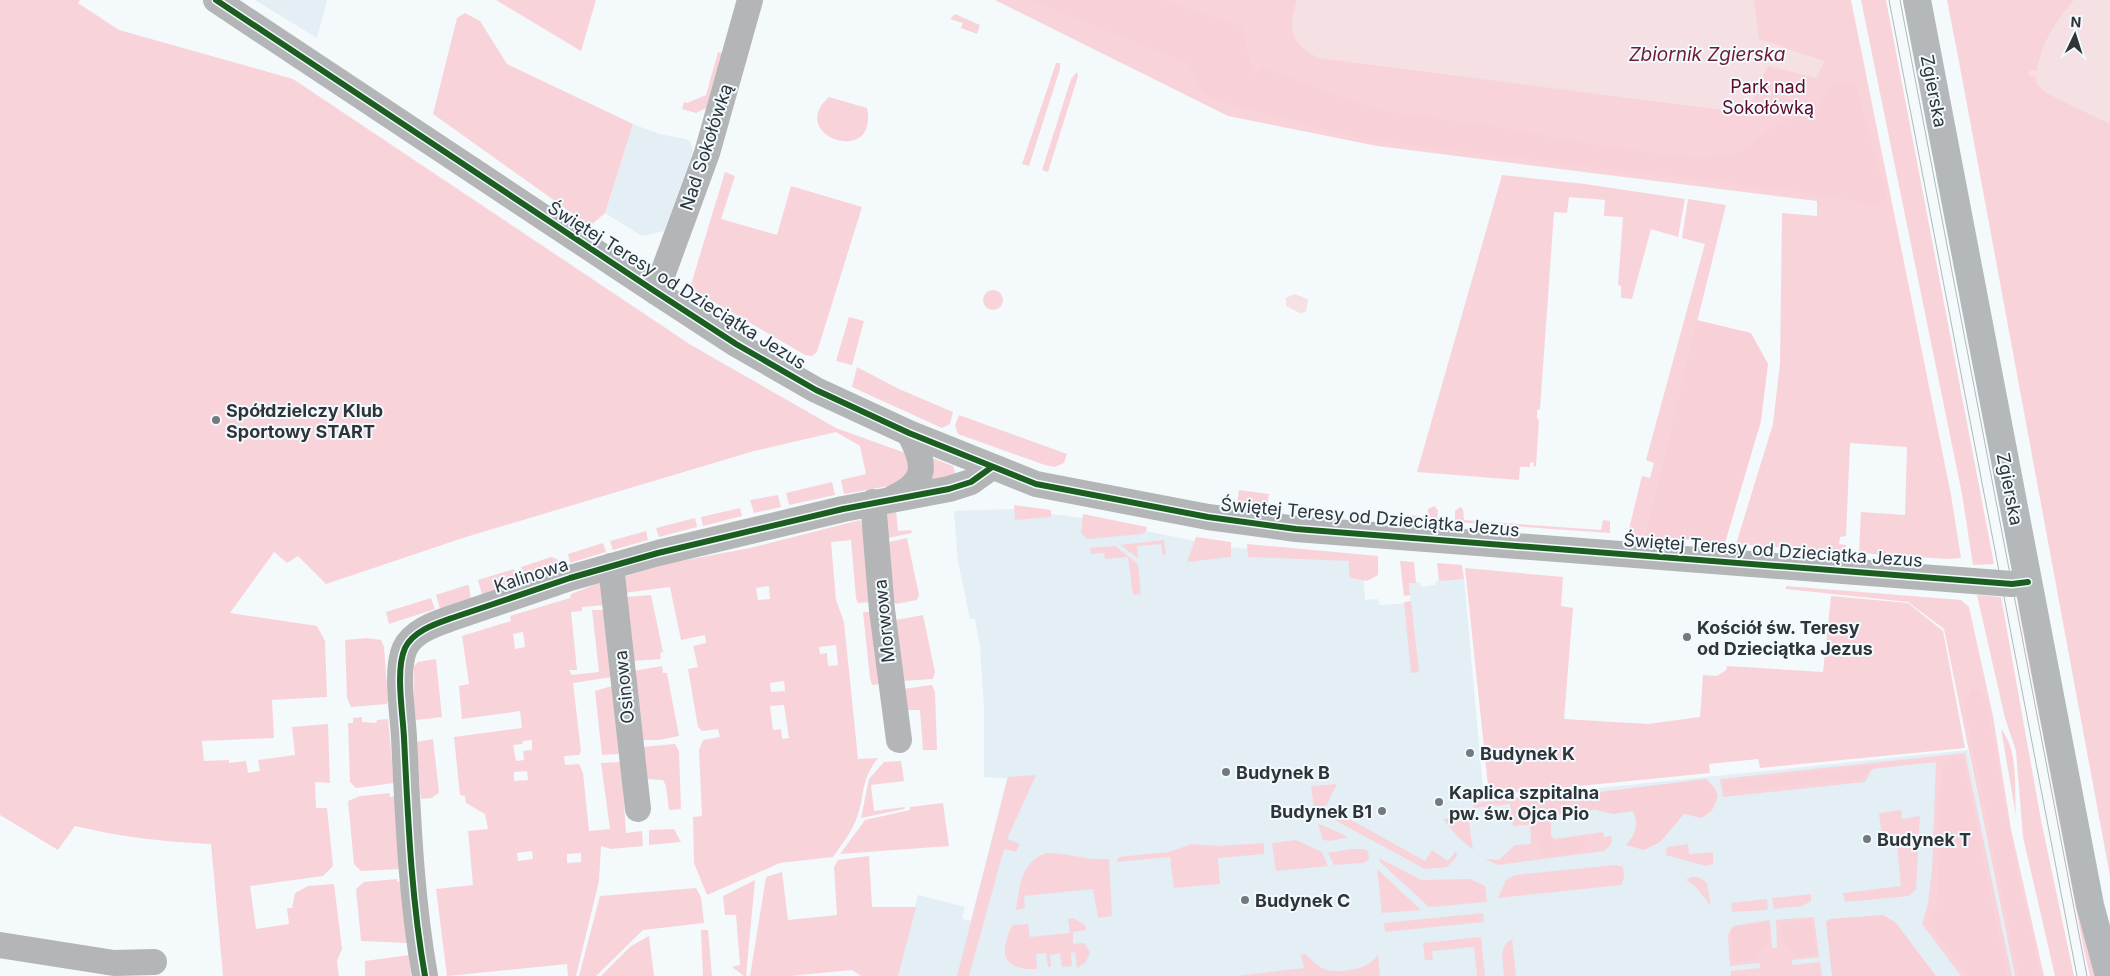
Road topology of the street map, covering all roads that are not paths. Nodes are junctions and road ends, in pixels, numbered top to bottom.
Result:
1 (216, 0) edge
2 (750, 0) edge
3 (1917, 0) edge
4 (656, 292) junction
5 (909, 433) junction
6 (992, 467) junction
7 (882, 500) junction
8 (610, 566) junction
9 (2028, 582) junction
10 (899, 740) dead end
11 (638, 808) dead end
12 (0, 945) edge
13 (154, 962) dead end
14 (425, 976) edge
15 (2110, 976) edge

1 - 4 street, Świętej Teresy od Dzieciątka Jezus
2 - 4 street, Nad Sokołówką
3 - 9 main road, Zgierska
4 - 5 street, Świętej Teresy od Dzieciątka Jezus
5 - 6 street, Świętej Teresy od Dzieciątka Jezus
5 - 7 street, Kalinowa
6 - 7 street, Kalinowa
6 - 9 street, Świętej Teresy od Dzieciątka Jezus
7 - 8 street, Kalinowa
7 - 10 street, Morwowa
8 - 11 street, Osinowa
8 - 14 street, Kalinowa
9 - 15 main road, Zgierska
12 - 13 street

